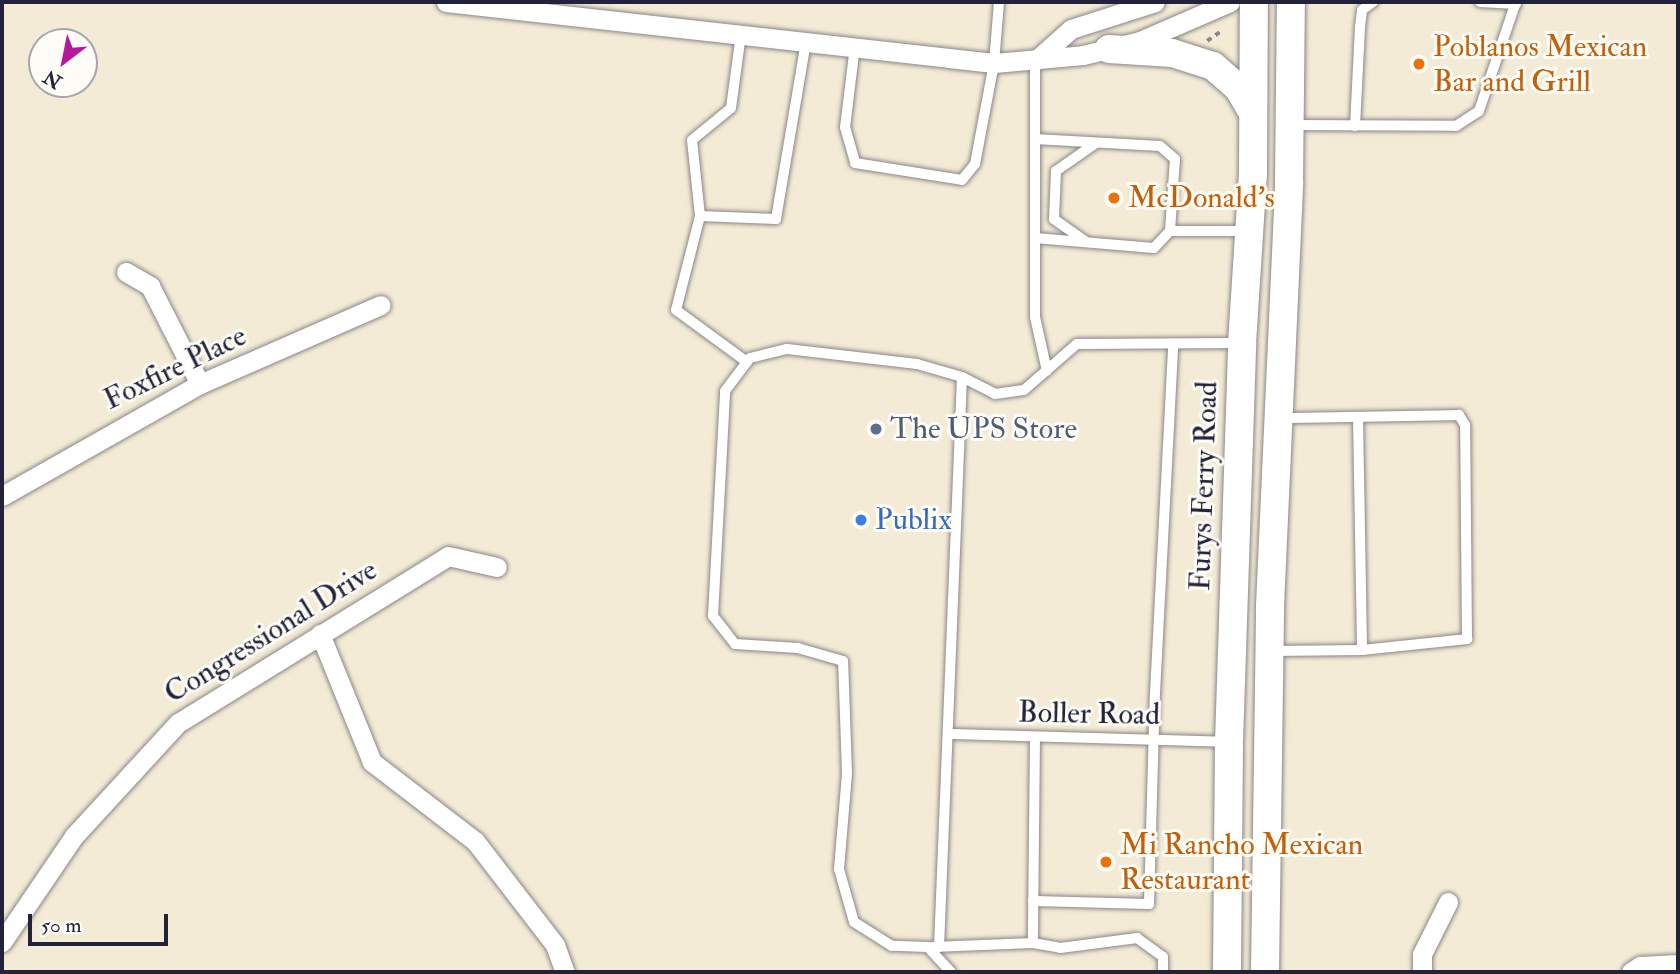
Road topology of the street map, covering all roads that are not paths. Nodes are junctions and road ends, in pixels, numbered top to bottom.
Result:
1 (446, 2) edge
2 (999, 2) edge
3 (1155, 2) edge
4 (1230, 2) edge
5 (1254, 2) edge
6 (1291, 2) edge
7 (1373, 2) edge
8 (1479, 2) edge
9 (1516, 3) edge
10 (741, 34) junction
11 (806, 41) junction
12 (855, 46) junction
13 (1109, 49) junction
14 (1035, 61) junction
15 (994, 62) junction
16 (1253, 113) junction
17 (1289, 125) junction
18 (1355, 126) junction
19 (1035, 139) junction
20 (1096, 143) junction
21 (700, 216) junction
22 (1170, 231) junction
23 (1249, 231) junction
24 (1035, 238) junction
25 (1087, 242) junction
26 (126, 272) dead end
27 (381, 305) dead end
28 (1242, 343) junction
29 (1172, 346) junction
30 (747, 362) junction
31 (1047, 371) junction
32 (962, 377) junction
33 (200, 384) junction
34 (1358, 417) junction
35 (1278, 419) junction
36 (2, 496) edge
37 (497, 567) dead end
38 (320, 634) junction
39 (1362, 650) junction
40 (1269, 651) junction
41 (949, 734) junction
42 (1035, 737) junction
43 (1153, 739) junction
44 (1229, 742) junction
45 (1033, 901) junction
46 (1448, 902) dead end
47 (2, 942) edge
48 (1033, 943) junction
49 (933, 947) junction
50 (1678, 964) edge
51 (565, 972) edge
52 (951, 972) edge
53 (1163, 972) edge
54 (1227, 972) edge
55 (1265, 972) edge
56 (1422, 972) edge
57 (1631, 972) edge

1 - 10 street
2 - 15 lane
3 - 14 street
4 - 13 street
5 - 16 main road, Furys Ferry Road
6 - 17 main road
7 - 18 lane
8 - 9 lane
9 - 18 lane
10 - 11 street
10 - 21 lane
11 - 12 street
11 - 21 lane
12 - 15 street
12 - 15 lane
13 - 14 street
13 - 16 main road
14 - 15 street
14 - 19 lane
16 - 23 main road, Furys Ferry Road
17 - 18 lane
17 - 35 main road
19 - 20 lane
19 - 24 lane
20 - 22 lane
20 - 25 lane
21 - 30 lane
22 - 23 lane
22 - 25 lane
23 - 28 main road, Furys Ferry Road
24 - 25 lane
24 - 31 lane
26 - 33 street
27 - 33 street, Foxfire Place
28 - 29 lane
28 - 44 main road, Furys Ferry Road
29 - 31 lane
29 - 43 lane
30 - 32 lane
30 - 49 lane
31 - 32 lane
32 - 41 lane
33 - 36 street, Foxfire Place
34 - 35 lane
34 - 39 lane
34 - 39 lane
35 - 40 main road
37 - 38 street, Congressional Drive
38 - 47 street, Congressional Drive
38 - 51 street
39 - 40 lane
40 - 55 main road
41 - 42 lane, Boller Road
41 - 49 lane
42 - 43 lane, Boller Road
42 - 45 lane
43 - 44 lane, Boller Road
43 - 45 lane
44 - 54 main road, Furys Ferry Road
45 - 48 lane
46 - 56 street
48 - 49 lane
48 - 53 lane
49 - 52 lane
50 - 57 street

